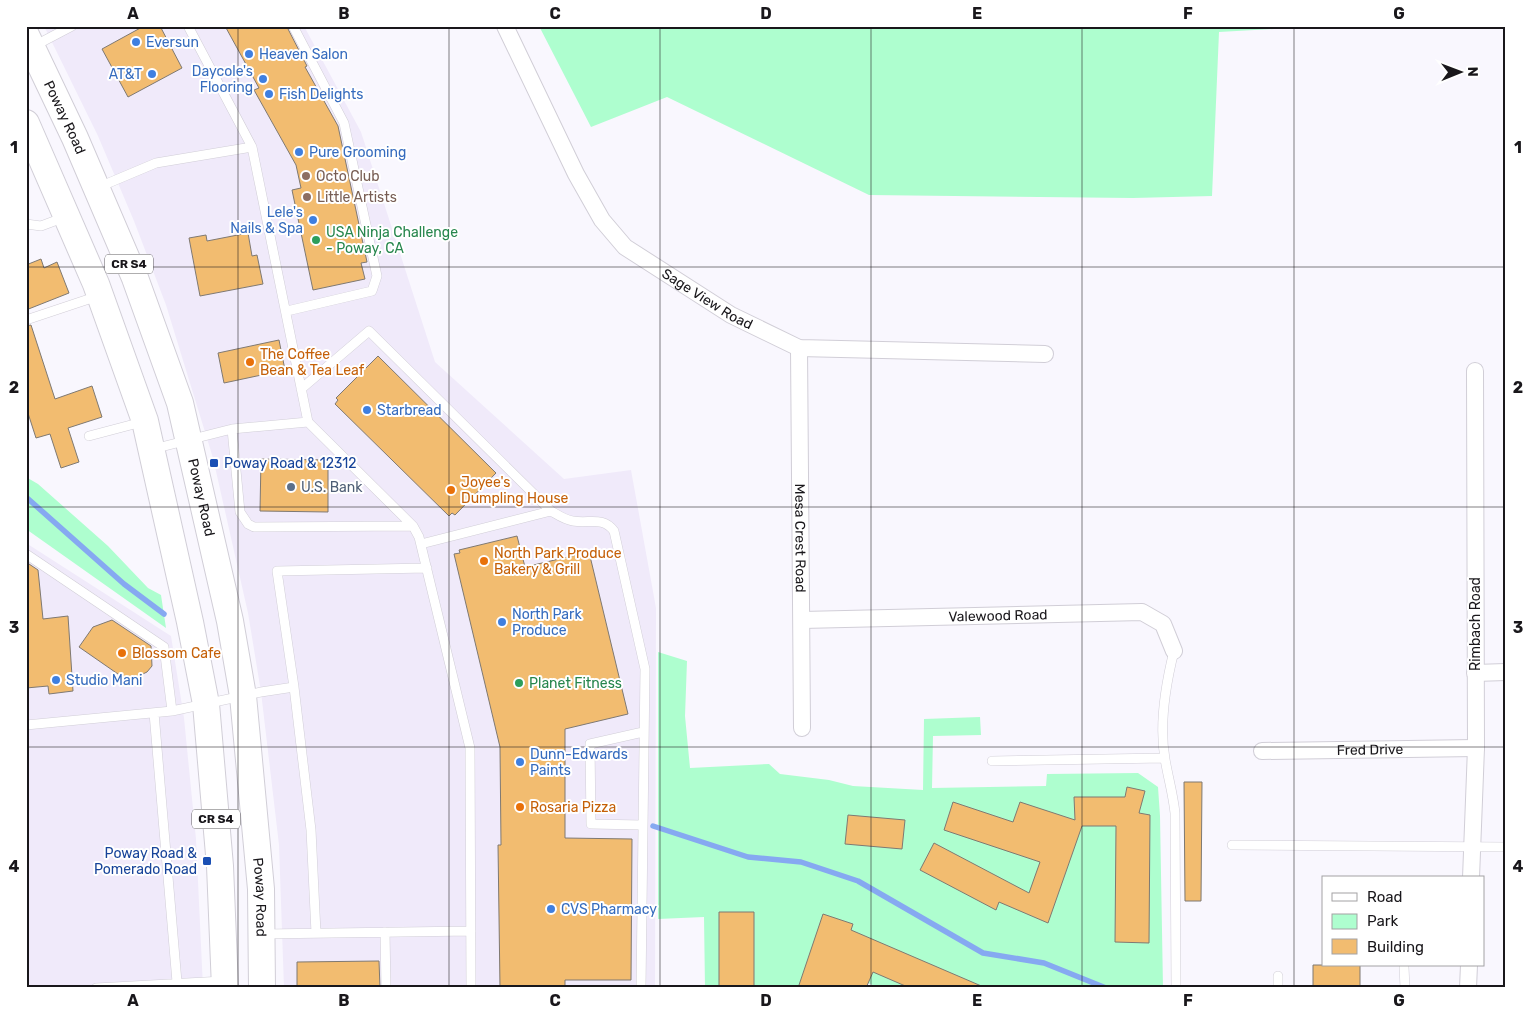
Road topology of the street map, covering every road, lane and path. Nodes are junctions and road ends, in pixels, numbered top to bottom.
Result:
1 (72, 26) edge
2 (188, 26) edge
3 (293, 26) edge
4 (505, 26) edge
5 (29, 41) edge
6 (26, 124) edge
7 (252, 146) junction
8 (97, 188) junction
9 (68, 216) junction
10 (26, 224) edge
11 (100, 295) junction
12 (287, 311) junction
13 (26, 320) edge
14 (799, 348) junction
15 (1045, 354) dead end
16 (1474, 371) dead end
17 (301, 389) junction
18 (144, 421) junction
19 (308, 422) junction
20 (232, 429) junction
21 (89, 436) dead end
22 (188, 440) junction
23 (151, 450) junction
24 (551, 511) junction
25 (413, 526) junction
26 (421, 544) junction
27 (26, 554) edge
28 (426, 568) junction
29 (802, 620) junction
30 (1174, 651) joint
31 (1506, 672) edge
32 (1475, 673) junction
33 (294, 687) junction
34 (243, 696) junction
35 (206, 704) junction
36 (172, 711) junction
37 (154, 713) junction
38 (26, 725) edge
39 (802, 728) dead end
40 (643, 732) junction
41 (1476, 748) junction
42 (1262, 751) dead end
43 (1164, 758) junction
44 (992, 761) dead end
45 (642, 825) junction
46 (1232, 845) dead end
47 (1472, 847) junction
48 (1506, 847) edge
49 (1471, 876) edge
50 (471, 931) junction
51 (316, 932) junction
52 (385, 932) junction
53 (262, 934) junction
54 (1469, 966) edge
55 (1404, 967) dead end
56 (1278, 976) dead end
57 (177, 982) junction
58 (225, 984) edge
59 (96, 988) edge
60 (262, 988) edge
61 (386, 988) edge
62 (471, 988) edge
63 (641, 988) edge
64 (1176, 988) edge
65 (1278, 988) edge
66 (1405, 988) edge
67 (1468, 988) edge

1 - 5 lane
2 - 7 lane
3 - 12 lane
4 - 14 street, Sage View Road
5 - 8 main road, Poway Road / CR S4
6 - 9 main road, CR S4
7 - 8 lane
7 - 12 lane
8 - 22 main road, Poway Road / CR S4
9 - 10 lane
9 - 11 main road, CR S4
11 - 13 lane
11 - 18 main road, CR S4
12 - 17 lane
14 - 15 street, Sage View Road
14 - 29 street, Mesa Crest Road
16 - 32 street, Rimbach Road
17 - 19 lane
17 - 24 lane
18 - 21 lane
18 - 23 main road, CR S4
19 - 20 lane
19 - 25 lane
20 - 22 lane
20 - 25 lane
22 - 23 lane
22 - 34 main road, Poway Road / CR S4
23 - 35 main road, CR S4
24 - 26 lane
24 - 40 lane
25 - 26 lane
26 - 28 lane
27 - 36 lane
28 - 33 lane
28 - 50 lane
29 - 30 street, Valewood Road
29 - 39 street, Mesa Crest Road
30 - 43 lane
31 - 32 street
32 - 41 street, Rimbach Road
33 - 34 lane
33 - 51 lane
34 - 35 lane
34 - 53 main road, Poway Road / CR S4
35 - 36 lane
35 - 58 main road, CR S4
36 - 37 lane
37 - 38 lane
37 - 57 lane
40 - 45 lane
40 - 45 lane
41 - 42 street, Fred Drive
41 - 47 street, Rimbach Road
43 - 44 lane
43 - 64 lane
45 - 63 lane
46 - 47 lane
47 - 48 lane
47 - 49 street, Rimbach Road
50 - 52 lane
50 - 62 lane
51 - 52 lane
51 - 53 lane
52 - 61 lane
53 - 60 main road, Poway Road / CR S4
54 - 67 street
55 - 66 lane
56 - 65 lane
57 - 58 lane
57 - 59 lane

